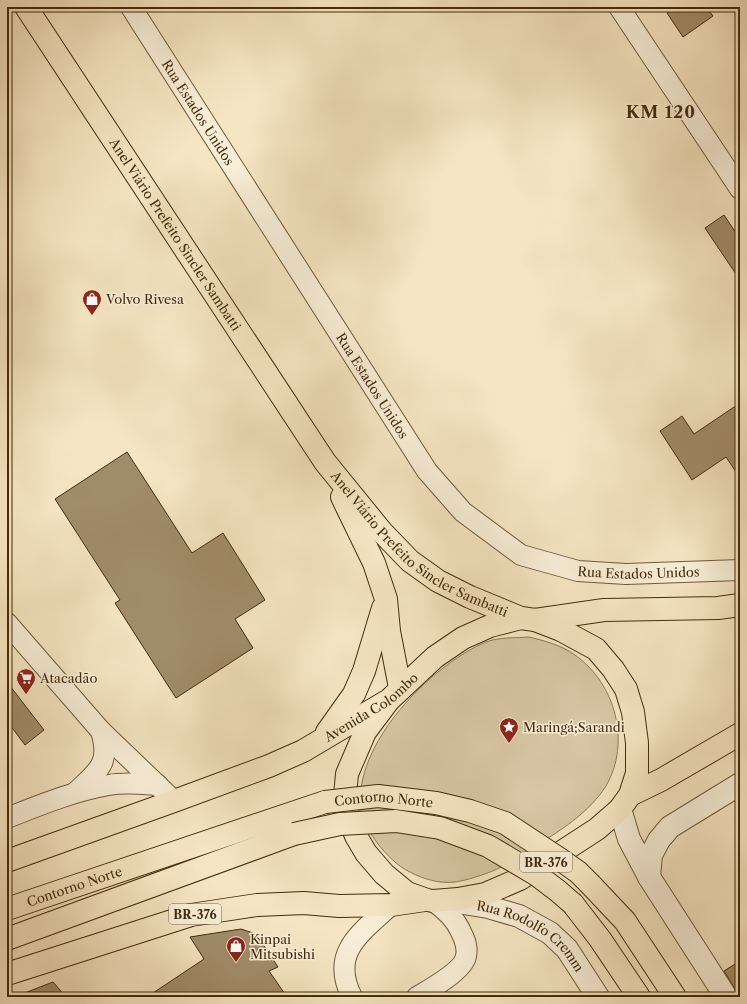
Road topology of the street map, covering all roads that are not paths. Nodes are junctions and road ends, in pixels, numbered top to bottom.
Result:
1 (26, 7) edge
2 (131, 7) edge
3 (619, 7) edge
4 (740, 189) edge
5 (325, 462) junction
6 (740, 570) edge
7 (386, 599) junction
8 (740, 605) edge
9 (528, 619) junction
10 (7, 623) edge
11 (394, 694) junction
12 (101, 732) junction
13 (740, 734) edge
14 (320, 742) junction
15 (740, 753) edge
16 (661, 780) junction
17 (740, 784) edge
18 (158, 785) junction
19 (74, 793) junction
20 (174, 801) junction
21 (625, 802) junction
22 (7, 818) edge
23 (7, 861) edge
24 (649, 877) junction
25 (438, 902) junction
26 (391, 905) junction
27 (7, 908) edge
28 (7, 939) edge
29 (7, 974) edge
30 (634, 990) edge
31 (351, 995) edge
32 (417, 997) edge
33 (598, 997) edge
34 (674, 997) edge
35 (726, 997) edge

1 - 5 main road, Anel Viário Prefeito Sincler Sambatti
2 - 6 street, Rua Estados Unidos
3 - 4 street
5 - 7 main road, Anel Viário Prefeito Sincler Sambatti
5 - 9 main road, Anel Viário Prefeito Sincler Sambatti
7 - 11 main road, Anel Viário Prefeito Sincler Sambatti
7 - 14 main road
8 - 9 main road, Avenida Colombo
9 - 11 main road, Avenida Colombo
9 - 21 main road, Anel Viário Prefeito Sincler Sambatti
10 - 12 street
11 - 14 main road, Avenida Colombo
11 - 25 main road
12 - 18 street
12 - 19 street
13 - 16 main road, BR-376
14 - 20 main road, Avenida Colombo
15 - 16 main road
16 - 21 main road, BR-376
17 - 24 street
18 - 19 street
18 - 20 street
19 - 22 street
20 - 23 main road, Avenida Colombo
21 - 24 street
21 - 25 main road, BR-376
24 - 35 street
25 - 26 main road, BR-376
25 - 32 street
25 - 33 street, Rua Rodolfo Cremm
26 - 29 main road, BR-376
26 - 31 street
27 - 34 main road, Contorno Norte / BR-376, bridge
28 - 30 main road, Contorno Norte / BR-376, bridge

